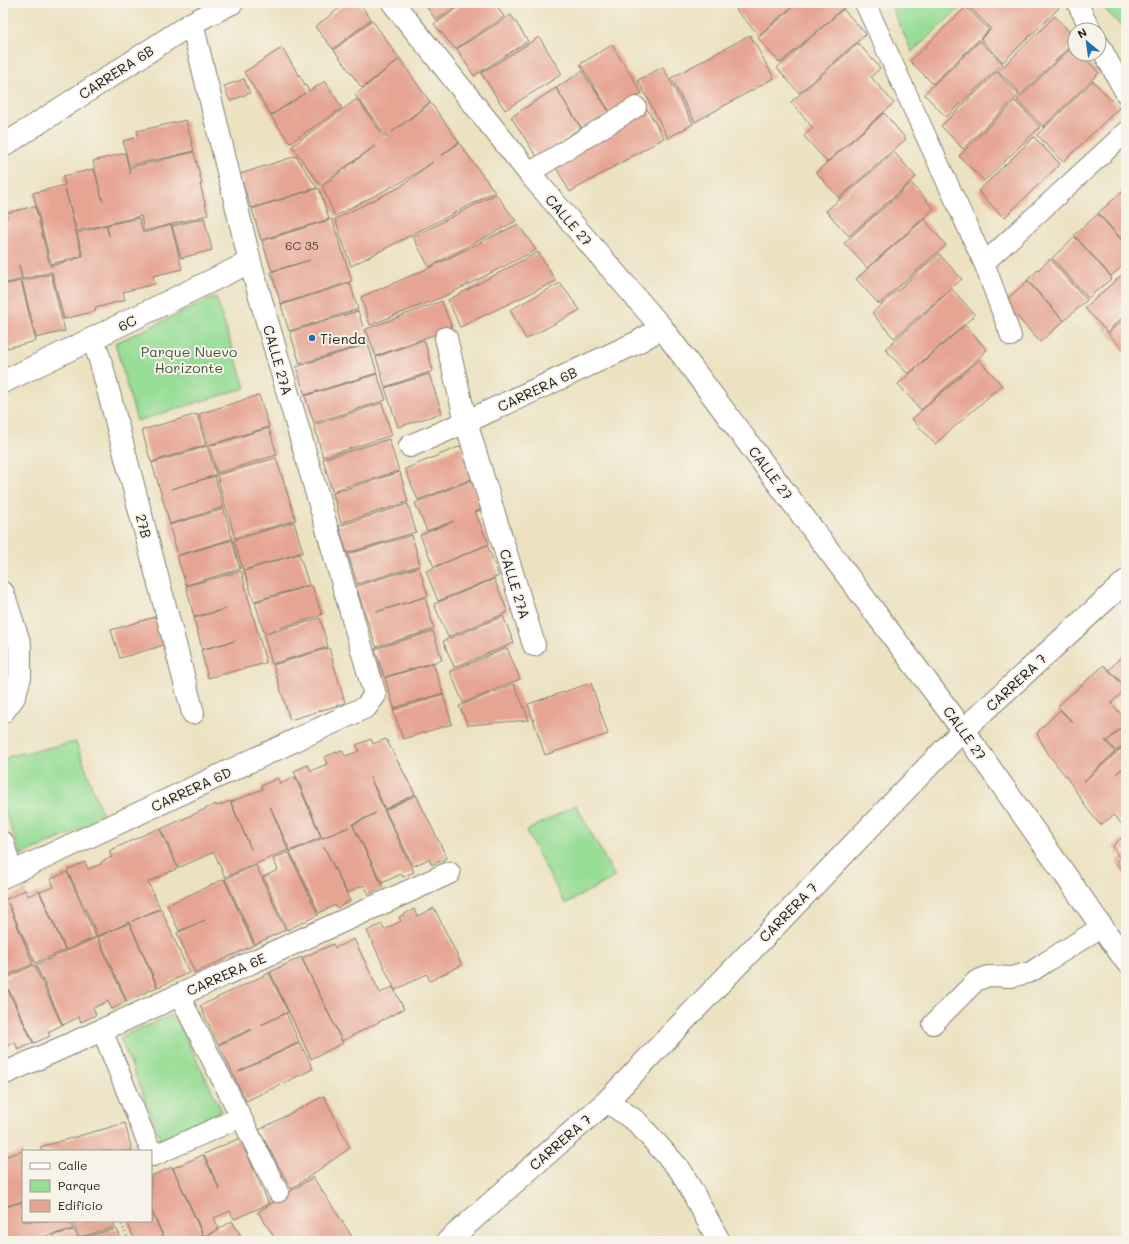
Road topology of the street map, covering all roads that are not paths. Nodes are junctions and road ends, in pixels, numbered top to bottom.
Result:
1 (232, 3) edge
2 (393, 3) edge
3 (865, 3) edge
4 (1077, 3) edge
5 (1087, 22) edge
6 (192, 23) junction
7 (1107, 59) edge
8 (1126, 94) edge
9 (636, 107) dead end
10 (1126, 132) edge
11 (3, 146) edge
12 (529, 173) junction
13 (250, 262) junction
14 (984, 263) junction
15 (662, 328) junction
16 (1011, 336) dead end
17 (446, 338) dead end
18 (93, 339) junction
19 (3, 382) edge
20 (466, 422) junction
21 (410, 446) dead end
22 (1126, 580) edge
23 (3, 593) edge
24 (534, 645) dead end
25 (375, 695) joint
26 (3, 712) edge
27 (193, 713) dead end
28 (964, 730) junction
29 (3, 843) edge
30 (448, 873) dead end
31 (7, 875) edge
32 (1103, 926) junction
33 (1126, 961) edge
34 (179, 995) junction
35 (933, 1024) dead end
36 (102, 1030) junction
37 (3, 1074) edge
38 (607, 1101) junction
39 (241, 1117) junction
40 (151, 1150) edge
41 (152, 1154) edge
42 (278, 1192) dead end
43 (448, 1241) edge
44 (719, 1241) edge

1 - 6 street, CARRERA 6B
2 - 12 street, CALLE 27
3 - 14 lane
4 - 5 lane
6 - 11 street, CARRERA 6B
6 - 13 street, CALLE 27A
7 - 8 lane
9 - 12 lane
10 - 14 lane
12 - 15 street, CALLE 27
13 - 18 street, 6C
13 - 25 street, CALLE 27A
14 - 16 lane
15 - 20 street, CARRERA 6B
15 - 28 street, CALLE 27
17 - 20 street, CALLE 27A
18 - 19 street, 6C
18 - 27 street, 27B
20 - 21 street, CARRERA 6B
20 - 24 street, CALLE 27A
22 - 28 street, CARRERA 7
23 - 26 street
25 - 31 street, CARRERA 6D
28 - 32 street, CALLE 27
28 - 38 street, CARRERA 7
29 - 31 street
30 - 34 street, CARRERA 6E
32 - 33 street, CALLE 27
32 - 35 lane
34 - 36 street, CARRERA 6E
34 - 39 lane
36 - 37 street, CARRERA 6E
36 - 40 lane
38 - 43 street, CARRERA 7
38 - 44 street
39 - 41 lane
39 - 42 lane

